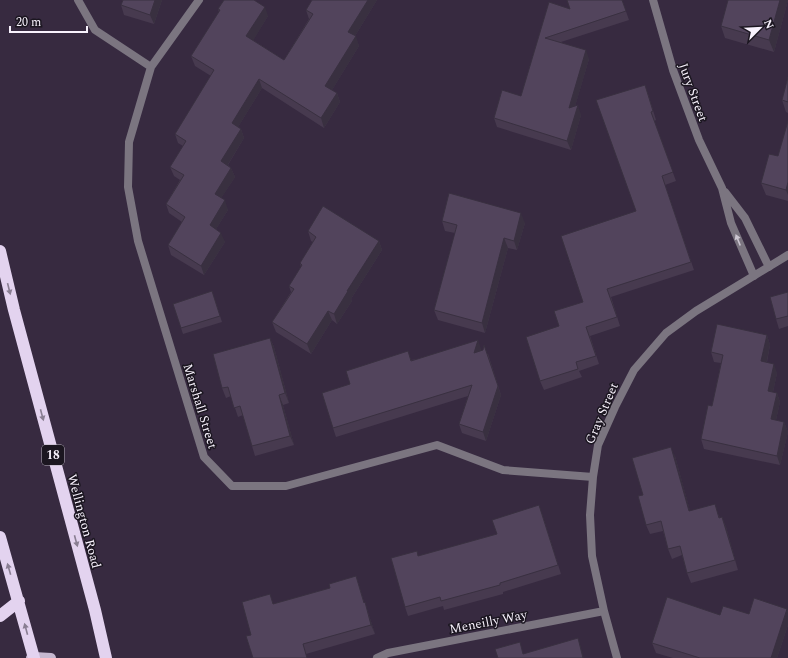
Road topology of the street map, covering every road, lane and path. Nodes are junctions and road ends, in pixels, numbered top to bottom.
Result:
1 (78, 0) edge
2 (200, 0) edge
3 (653, 0) edge
4 (151, 67) junction
5 (722, 188) junction
6 (0, 252) edge
7 (788, 255) edge
8 (769, 266) junction
9 (754, 276) junction
10 (593, 477) junction
11 (0, 537) edge
12 (19, 601) junction
13 (604, 611) junction
14 (0, 616) edge
15 (33, 658) edge
16 (51, 658) edge
17 (106, 658) edge
18 (376, 658) edge
19 (617, 658) edge

1 - 4 street
2 - 4 street, Marshall Street
3 - 5 street, Jury Street
4 - 10 street, Marshall Street
5 - 8 street, Jury Street
9 -> 5 street, Jury Street
6 -> 17 highway, Wellington Road / 18
7 - 8 street, Gray Street
8 - 9 street, Gray Street
9 - 10 street, Gray Street
10 - 13 street, Gray Street
12 -> 11 highway
12 - 14 highway
15 -> 12 highway
13 - 18 street, Meneilly Way
13 - 19 street, Gray Street
15 - 16 main road

